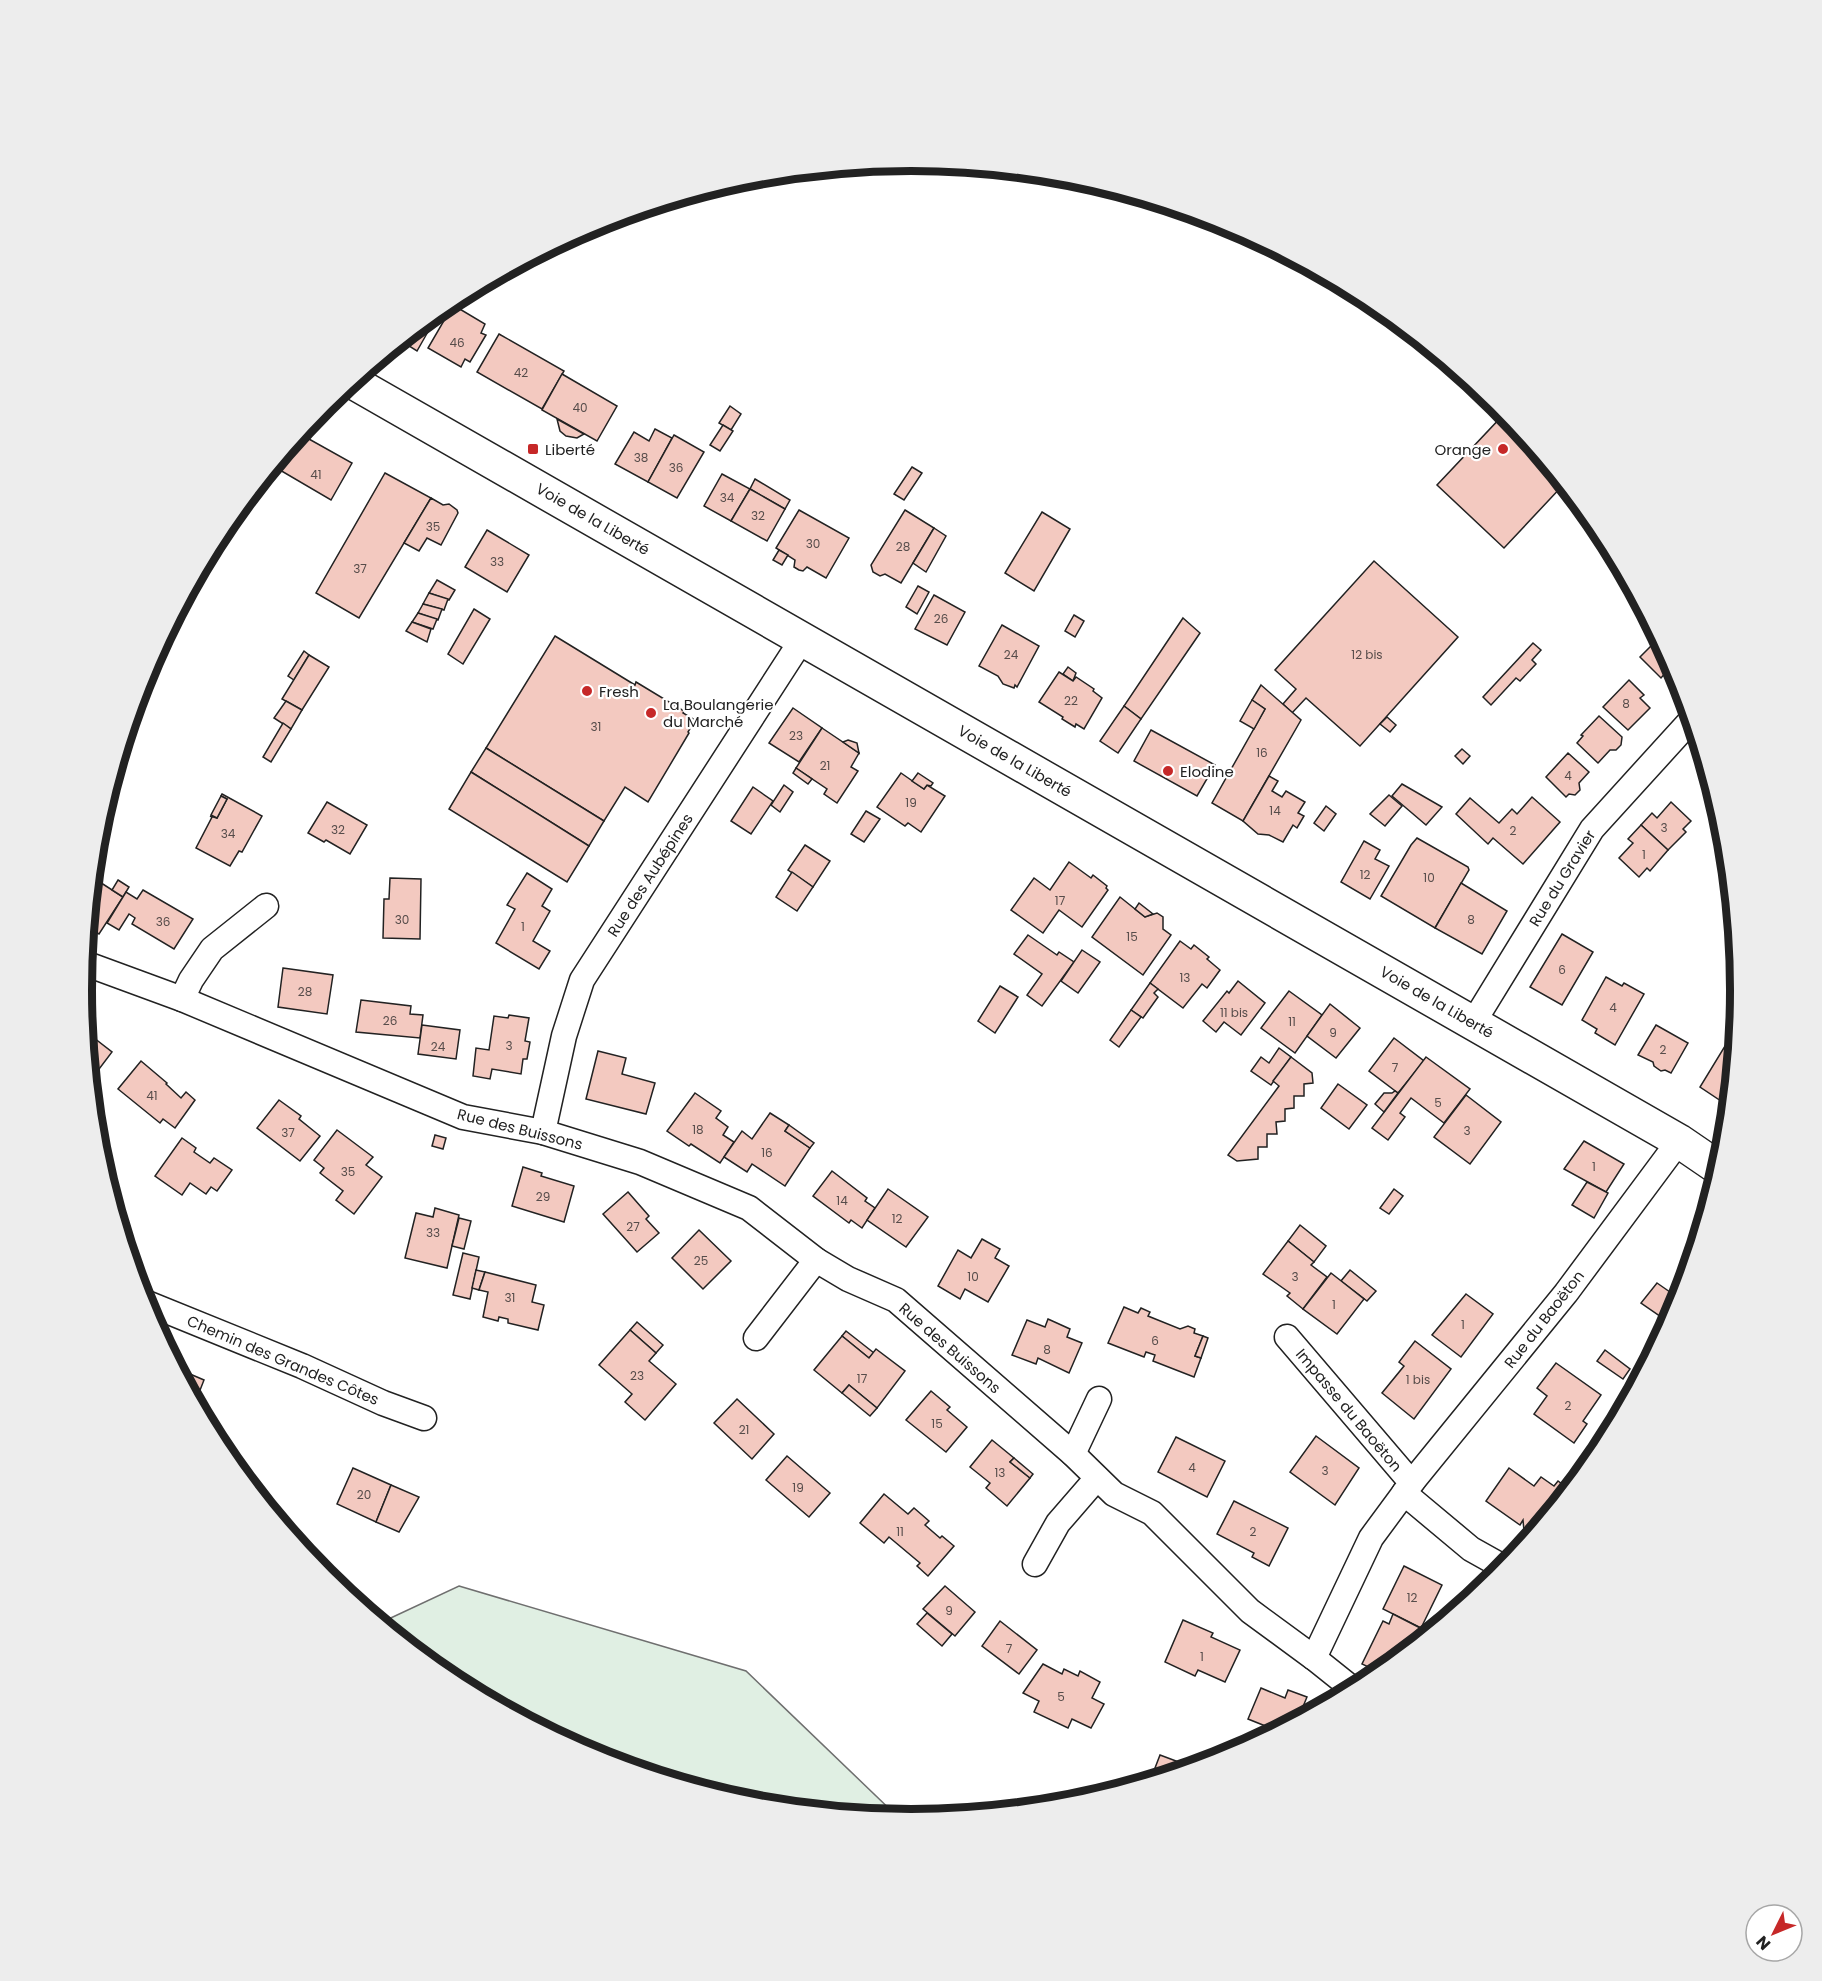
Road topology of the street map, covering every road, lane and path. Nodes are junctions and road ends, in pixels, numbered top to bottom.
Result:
1 (359, 385) edge
2 (803, 638) junction
3 (1686, 725) edge
4 (266, 906) dead end
5 (92, 966) edge
6 (182, 999) junction
7 (1473, 1023) junction
8 (543, 1132) junction
9 (1679, 1141) junction
10 (1712, 1163) edge
11 (816, 1260) junction
12 (155, 1306) edge
13 (1287, 1337) dead end
14 (756, 1338) dead end
15 (1099, 1399) dead end
16 (424, 1418) dead end
17 (1073, 1454) junction
18 (1097, 1478) junction
19 (1409, 1487) junction
20 (1496, 1563) edge
21 (1035, 1564) dead end
22 (1314, 1658) junction
23 (1347, 1684) edge

1 - 2 main road, Voie de la Liberté
2 - 7 main road, Voie de la Liberté
2 - 8 street, Rue des Aubépines
3 - 7 street, Rue du Gravier
4 - 6 street
5 - 6 street, Rue des Buissons
6 - 8 street, Rue des Buissons
7 - 9 main road, Voie de la Liberté
8 - 11 street, Rue des Buissons
9 - 10 main road, Voie de la Liberté
9 - 19 street, Rue du Baoëton
11 - 14 street
11 - 17 street, Rue des Buissons
12 - 16 street, Chemin des Grandes Côtes
13 - 19 street, Impasse du Baoëton
15 - 17 street
17 - 18 street, Rue des Buissons
18 - 21 street
18 - 22 street, Rue des Buissons
19 - 20 street
19 - 22 street, Rue du Baoëton
22 - 23 street

